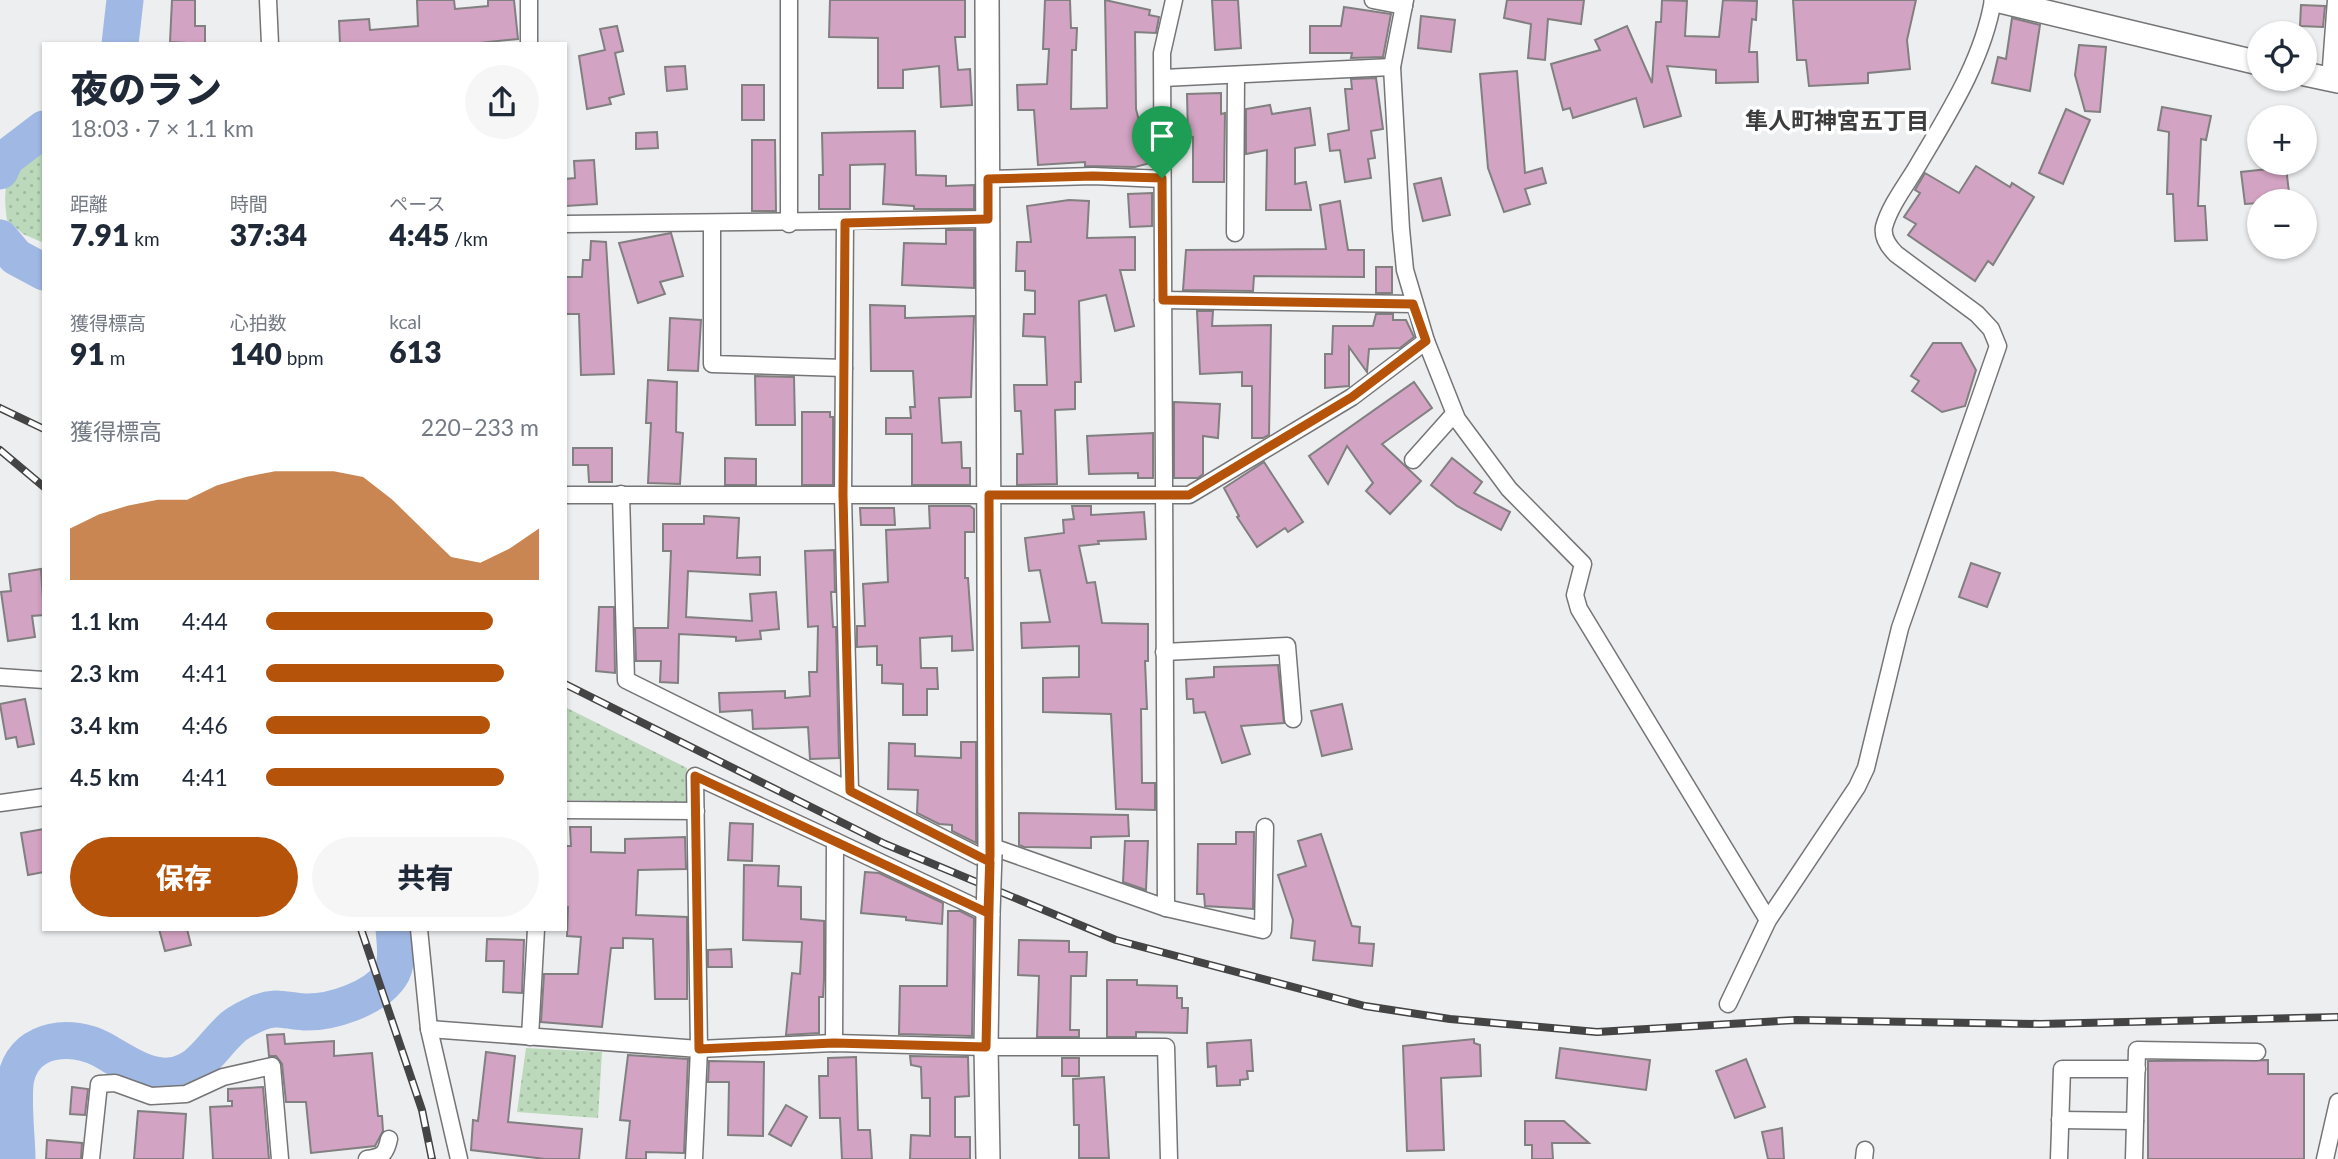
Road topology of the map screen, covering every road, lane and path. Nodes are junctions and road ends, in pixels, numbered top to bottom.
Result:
1 (268, 0) edge
2 (529, 0) edge
3 (789, 0) edge
4 (987, 0) edge
5 (1174, 0) edge
6 (1373, 0) edge
7 (1995, 0) edge
8 (2336, 0) edge
9 (1404, 3) edge
10 (270, 42) edge
11 (529, 42) edge
12 (2247, 60) edge
13 (1392, 66) junction
14 (1236, 75) junction
15 (1163, 78) junction
16 (2334, 80) edge
17 (1162, 178) junction
18 (988, 179) junction
19 (988, 219) junction
20 (845, 223) junction
21 (567, 224) edge
22 (712, 224) junction
23 (789, 224) junction
24 (1235, 233) dead end
25 (1163, 300) junction
26 (1413, 304) junction
27 (1426, 341) junction
28 (844, 368) junction
29 (1454, 414) junction
30 (1413, 460) dead end
31 (621, 494) junction
32 (567, 495) edge
33 (843, 495) junction
34 (989, 495) junction
35 (1162, 495) junction
36 (1164, 652) junction
37 (0, 677) edge
38 (42, 680) edge
39 (1293, 719) dead end
40 (850, 791) junction
41 (42, 797) edge
42 (0, 803) edge
43 (567, 810) edge
44 (696, 811) junction
45 (1265, 827) dead end
46 (835, 841) junction
47 (990, 854) junction
48 (1166, 908) junction
49 (988, 913) junction
50 (1768, 920) junction
51 (419, 931) edge
52 (536, 931) edge
53 (1728, 1004) dead end
54 (429, 1029) junction
55 (530, 1037) junction
56 (834, 1043) junction
57 (986, 1047) junction
58 (699, 1049) junction
59 (2257, 1052) dead end
60 (2137, 1069) junction
61 (2338, 1102) edge
62 (2060, 1120) junction
63 (2135, 1121) junction
64 (389, 1139) dead end
65 (91, 1159) edge
66 (280, 1159) edge
67 (367, 1159) edge
68 (459, 1159) edge
69 (694, 1159) edge
70 (988, 1159) edge
71 (1169, 1159) edge
72 (2059, 1159) edge
73 (2134, 1159) edge
74 (2325, 1159) edge

1 - 10 street
2 - 11 street
3 - 23 street
4 - 18 street
5 - 15 street
6 - 9 street
7 - 12 street
7 - 50 street
8 - 16 street
9 - 13 street
13 - 14 street
13 - 26 street
14 - 15 street
14 - 24 street
15 - 17 street
17 - 18 street
17 - 25 street
18 - 19 street
19 - 20 street
19 - 34 street
20 - 23 street
20 - 28 street
21 - 22 street
22 - 23 street
22 - 28 street
25 - 26 street
25 - 35 street
26 - 27 street
27 - 29 street
27 - 35 street
28 - 33 street
29 - 30 street
29 - 50 street
31 - 32 street
31 - 33 street
31 - 40 street
33 - 34 street
33 - 40 street
34 - 35 street
34 - 47 street
35 - 36 street
36 - 39 street
36 - 48 street
37 - 38 street
40 - 47 street
41 - 42 street
43 - 44 street
44 - 46 street
44 - 58 street
45 - 48 street
46 - 49 street
46 - 56 street
47 - 48 street
47 - 49 street, bridge
49 - 57 street
50 - 53 street
51 - 54 street
52 - 55 street
54 - 55 street
54 - 68 street
55 - 58 street
56 - 57 street
56 - 58 street
57 - 70 street
57 - 71 street
58 - 69 street
59 - 60 street
60 - 62 street
60 - 63 street
61 - 74 street
62 - 63 street
62 - 72 street
63 - 73 street
64 - 67 street
65 - 66 street

